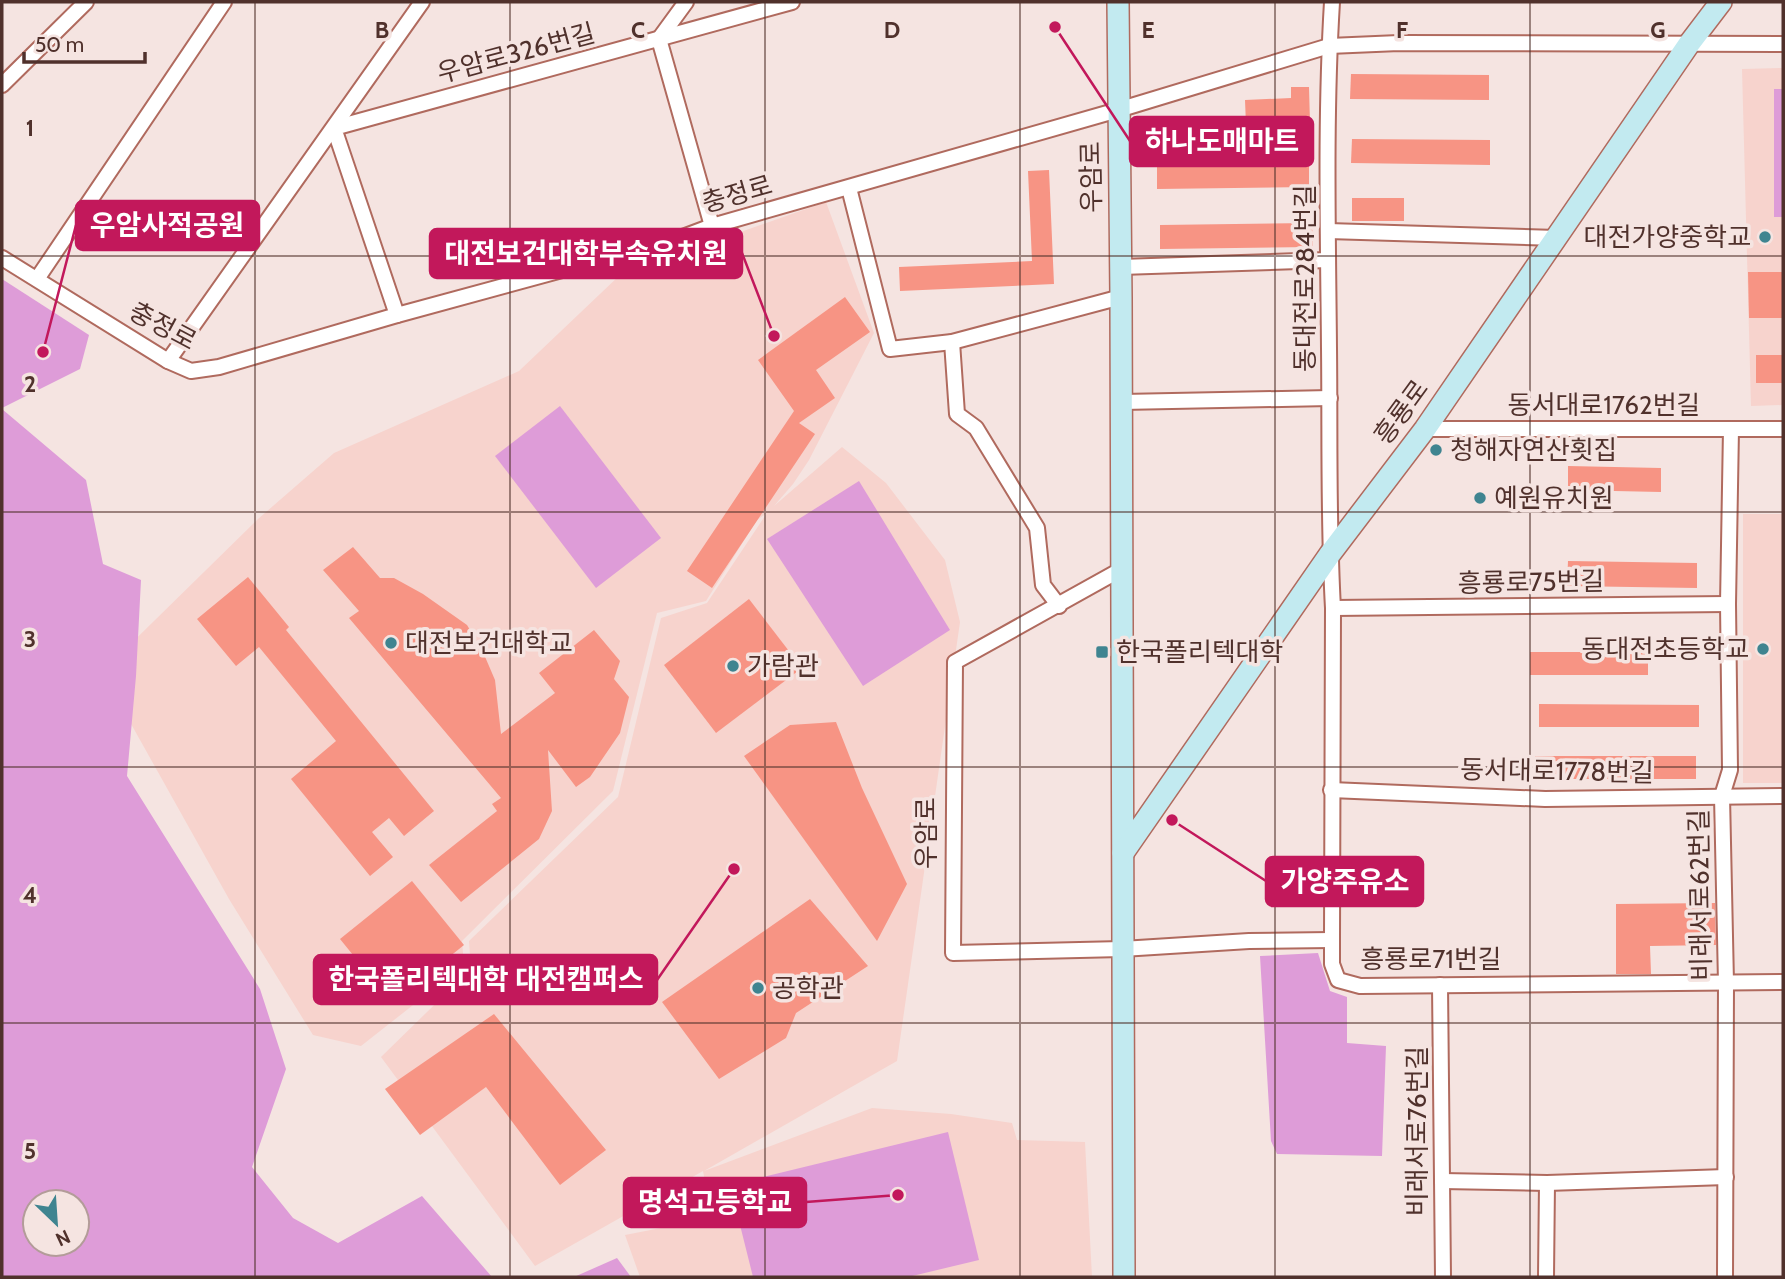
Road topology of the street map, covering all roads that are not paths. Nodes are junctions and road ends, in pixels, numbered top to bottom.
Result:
1 (86, 2) edge
2 (224, 2) edge
3 (422, 2) edge
4 (686, 2) edge
5 (792, 2) edge
6 (1118, 2) edge
7 (1332, 2) edge
8 (1721, 2) edge
9 (659, 39) junction
10 (1689, 44) junction
11 (1783, 44) edge
12 (1329, 46) junction
13 (5, 77) edge
14 (1118, 110) junction
15 (334, 128) junction
16 (849, 188) junction
17 (712, 226) junction
18 (1328, 231) junction
19 (1557, 238) junction
20 (2, 258) edge
21 (1328, 260) junction
22 (1121, 267) junction
23 (37, 279) junction
24 (1122, 297) junction
25 (397, 315) junction
26 (952, 342) junction
27 (168, 361) junction
28 (1330, 398) junction
29 (1122, 402) junction
30 (1424, 429) junction
31 (1731, 429) junction
32 (1783, 429) edge
33 (1330, 554) junction
34 (1122, 569) junction
35 (1728, 604) junction
36 (1059, 606) junction
37 (1334, 608) junction
38 (1331, 790) junction
39 (1722, 796) junction
40 (1783, 796) edge
41 (1123, 853) junction
42 (1332, 940) junction
43 (1122, 949) junction
44 (1783, 982) edge
45 (1726, 983) junction
46 (1440, 985) junction
47 (1726, 1177) junction
48 (1442, 1181) junction
49 (1547, 1183) junction
50 (1124, 1277) edge
51 (1443, 1277) edge
52 (1546, 1277) edge
53 (1726, 1277) edge

1 - 13 street
2 - 23 street
3 - 15 street
4 - 9 street
5 - 9 street, 우암로326번길
6 - 14 main road, 우암로
7 - 12 street, 동대전로284번길
8 - 10 main road, 흥룡로
9 - 15 street, 우암로326번길
9 - 17 street
10 - 11 street, 충정로
10 - 12 street, 충정로
10 - 19 main road, 흥룡로
12 - 14 street, 충정로
12 - 18 street, 동대전로284번길
14 - 16 street, 충정로
14 - 22 main road, 우암로
15 - 25 street
15 - 27 street
16 - 17 street, 충정로
16 - 26 street
17 - 25 street, 충정로
18 - 19 street
18 - 21 street, 동대전로284번길
19 - 30 main road, 흥룡로
20 - 23 street, 충정로
21 - 22 street
21 - 28 street, 동대전로284번길
22 - 24 main road, 우암로
23 - 27 street, 충정로
24 - 26 street
24 - 29 main road, 우암로
25 - 27 street, 충정로
26 - 36 street
28 - 29 street
28 - 33 street, 동대전로284번길
29 - 34 main road, 우암로
30 - 31 street, 동서대로1762번길
30 - 33 main road, 흥룡로
31 - 32 street, 동서대로1762번길
31 - 35 street, 비래서로62번길
33 - 37 street, 흥룡로71번길
33 - 41 main road, 흥룡로
34 - 36 street, 우암로
34 - 41 main road, 우암로
35 - 37 street, 흥룡로75번길
35 - 39 street, 비래서로62번길
36 - 43 street, 우암로
37 - 38 street, 흥룡로71번길
38 - 39 street, 동서대로1778번길
38 - 42 street, 흥룡로71번길
39 - 40 street, 동서대로1778번길
39 - 45 street, 비래서로62번길
41 - 43 main road, 우암로
42 - 43 street, 우암로
42 - 46 street, 흥룡로71번길
43 - 50 main road, 우암로
44 - 45 street, 흥룡로71번길
45 - 46 street, 흥룡로71번길
45 - 47 street, 비래서로62번길
46 - 48 street, 비래서로76번길
47 - 49 street
47 - 53 street, 비래서로62번길
48 - 49 street
48 - 51 street, 비래서로76번길
49 - 52 street

